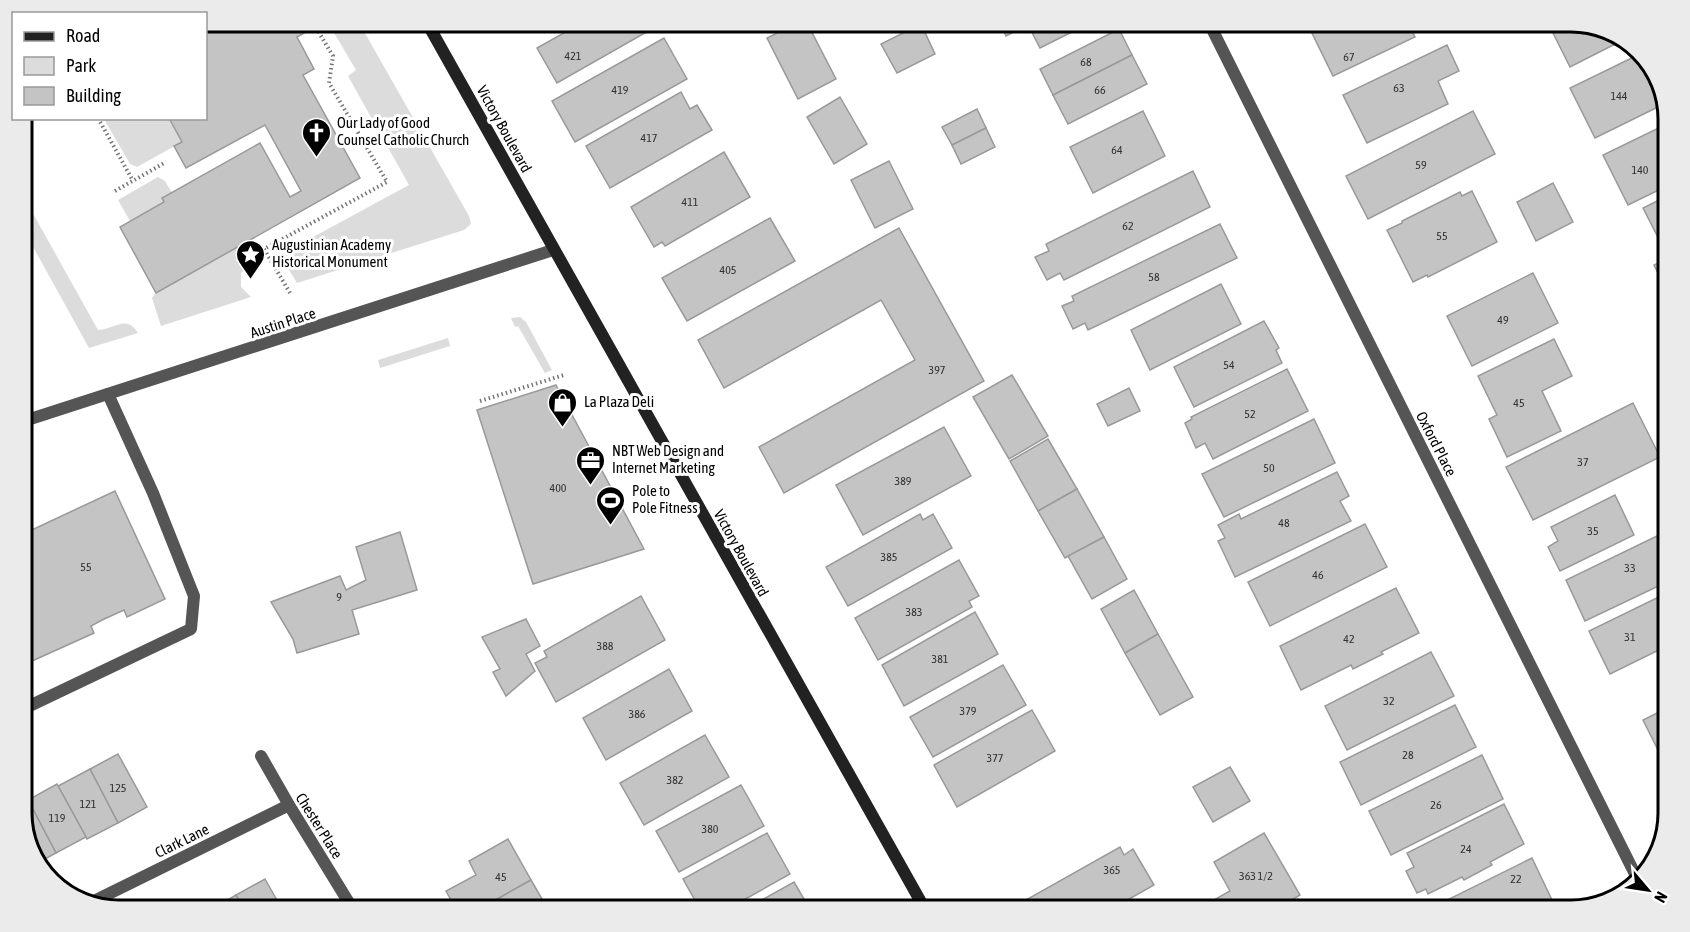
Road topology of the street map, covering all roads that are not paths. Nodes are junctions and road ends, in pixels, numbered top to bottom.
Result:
1 (432, 32) edge
2 (1214, 32) edge
3 (554, 250) junction
4 (108, 394) junction
5 (32, 418) edge
6 (32, 705) edge
7 (261, 756) dead end
8 (289, 806) junction
9 (1628, 860) edge
10 (99, 899) edge
11 (348, 901) edge
12 (920, 901) edge

1 - 3 main road, Victory Boulevard
2 - 9 street, Oxford Place
3 - 4 street, Austin Place
3 - 12 main road, Victory Boulevard
4 - 5 street, Austin Place
4 - 6 street
7 - 8 street, Chester Place
8 - 10 street, Clark Lane
8 - 11 street, Chester Place

